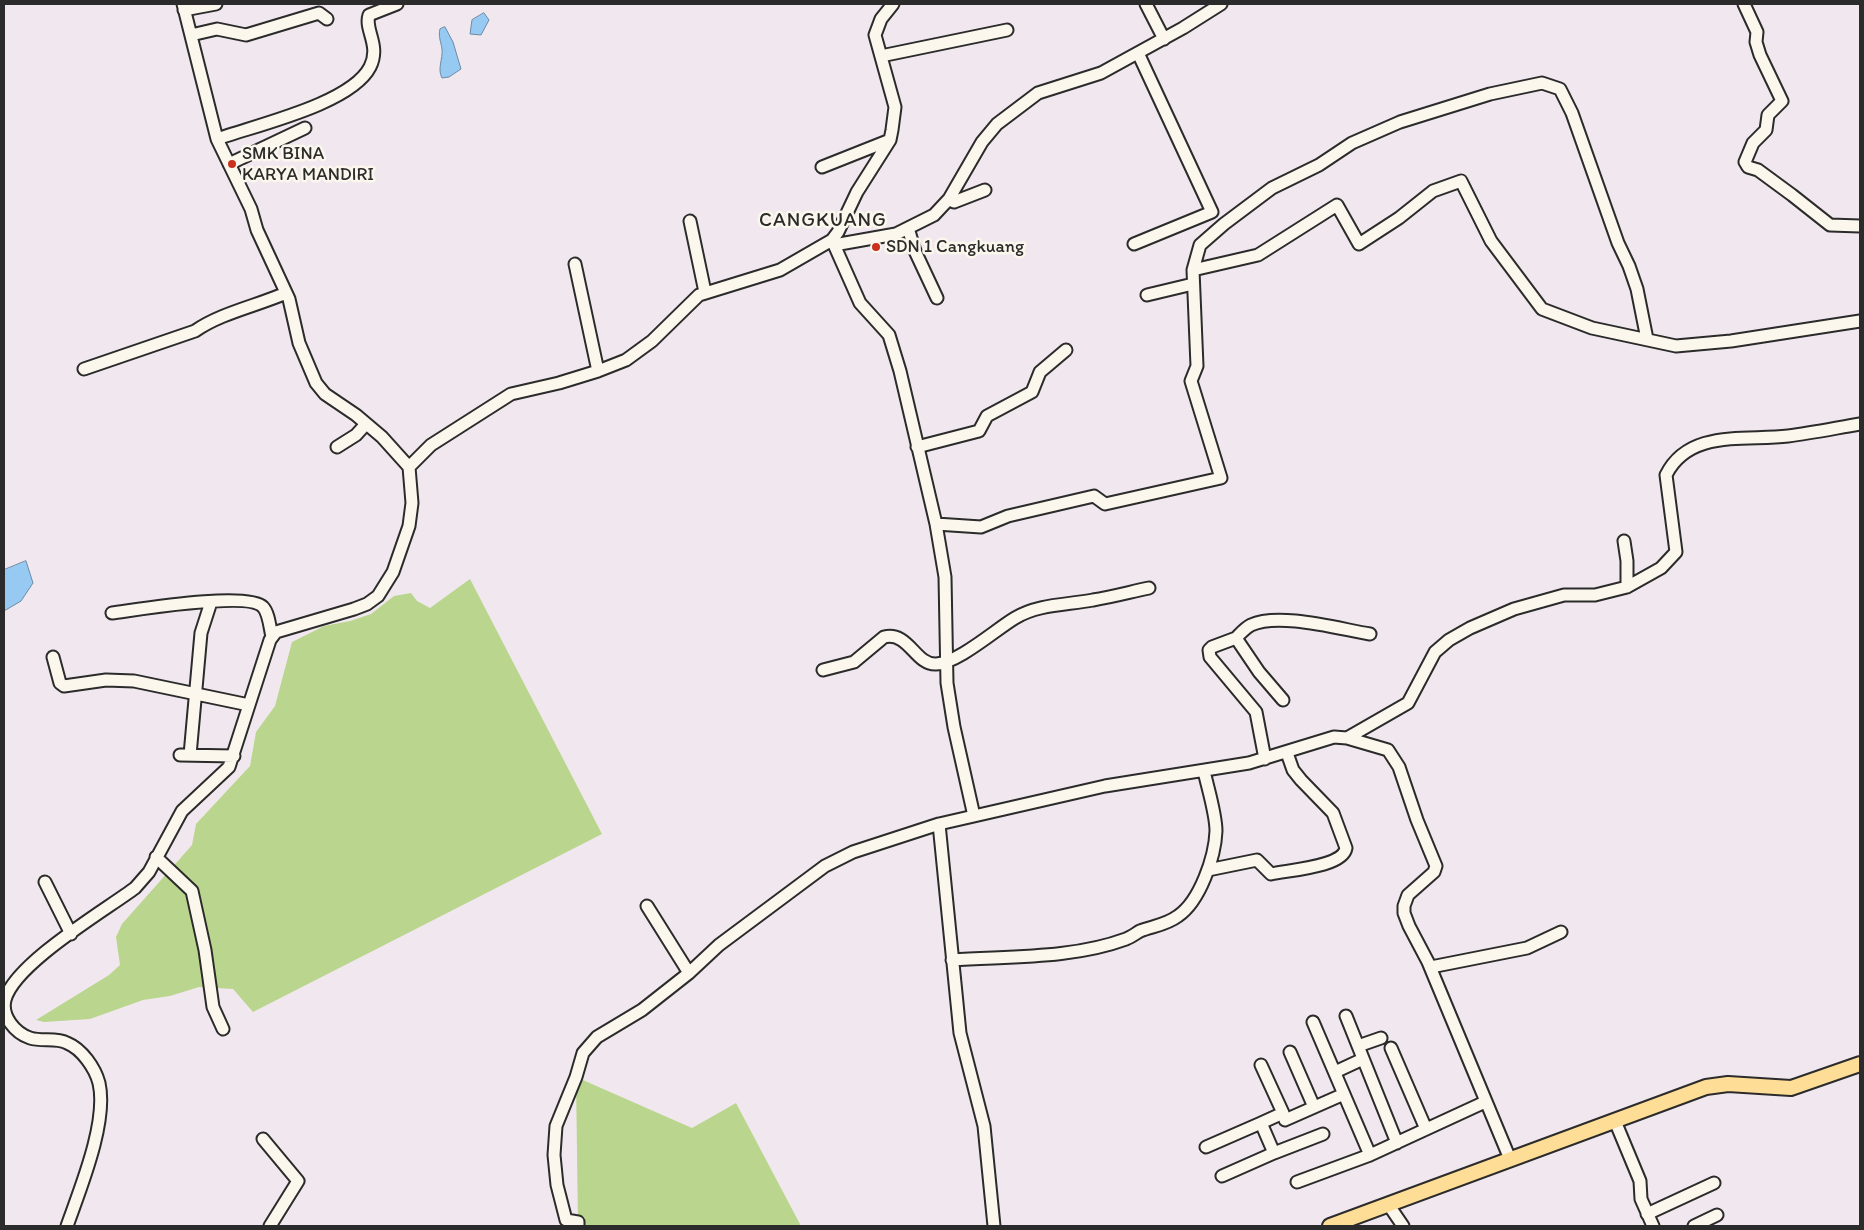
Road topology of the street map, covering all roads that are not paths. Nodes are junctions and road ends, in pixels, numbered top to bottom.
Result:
1 (216, 4) edge
2 (397, 4) edge
3 (893, 4) edge
4 (1146, 4) edge
5 (1221, 4) edge
6 (1744, 4) edge
7 (184, 7) edge
8 (327, 19) dead end
9 (1007, 30) dead end
10 (190, 35) junction
11 (1164, 38) junction
12 (1138, 53) junction
13 (881, 56) junction
14 (305, 128) dead end
15 (217, 139) junction
16 (890, 140) junction
17 (229, 164) junction
18 (822, 167) dead end
19 (985, 190) dead end
20 (949, 199) junction
21 (690, 221) dead end
22 (1860, 226) edge
23 (908, 228) junction
24 (833, 242) junction
25 (1134, 244) dead end
26 (575, 264) dead end
27 (1193, 270) junction
28 (1193, 284) junction
29 (705, 292) junction
30 (286, 293) junction
31 (1147, 295) dead end
32 (938, 298) dead end
33 (1860, 321) edge
34 (1647, 338) junction
35 (1066, 350) dead end
36 (84, 369) dead end
37 (598, 371) junction
38 (366, 424) junction
39 (1860, 424) edge
40 (337, 447) dead end
41 (917, 447) junction
42 (408, 467) junction
43 (936, 524) junction
44 (1624, 541) dead end
45 (1627, 587) junction
46 (1149, 588) dead end
47 (210, 602) junction
48 (112, 613) dead end
49 (1370, 634) dead end
50 (272, 637) junction
51 (1236, 638) junction
52 (53, 657) dead end
53 (948, 659) junction
54 (823, 670) dead end
55 (196, 696) junction
56 (1283, 700) dead end
57 (249, 705) junction
58 (1347, 738) junction
59 (1287, 753) junction
60 (234, 756) junction
61 (1265, 759) junction
62 (1204, 771) junction
63 (974, 816) junction
64 (939, 824) junction
65 (156, 856) junction
66 (1208, 870) junction
67 (45, 882) dead end
68 (647, 906) dead end
69 (1561, 932) dead end
70 (71, 934) junction
71 (952, 960) junction
72 (1430, 967) junction
73 (689, 973) junction
74 (1346, 1016) dead end
75 (1313, 1022) dead end
76 (223, 1029) dead end
77 (1381, 1038) dead end
78 (1358, 1046) junction
79 (1391, 1048) dead end
80 (1290, 1052) dead end
81 (1363, 1059) junction
82 (1860, 1064) edge
83 (1261, 1065) dead end
84 (1334, 1072) junction
85 (1344, 1094) junction
86 (1485, 1102) junction
87 (1314, 1107) junction
88 (1283, 1113) junction
89 (1615, 1120) junction
90 (1261, 1123) junction
91 (1426, 1129) junction
92 (1323, 1134) dead end
93 (263, 1139) dead end
94 (1397, 1143) junction
95 (1206, 1147) dead end
96 (1274, 1153) junction
97 (1370, 1155) junction
98 (1510, 1159) junction
99 (1222, 1176) dead end
100 (1297, 1182) dead end
101 (1714, 1183) dead end
102 (1388, 1204) junction
103 (1647, 1214) junction
104 (1717, 1215) dead end
105 (68, 1226) edge
106 (270, 1226) edge
107 (578, 1226) edge
108 (994, 1226) edge
109 (1330, 1226) edge
110 (1403, 1226) edge
111 (1653, 1226) edge
112 (1694, 1226) edge

1 - 7 street
2 - 15 street
3 - 13 street
4 - 11 street
5 - 11 street
6 - 22 street
7 - 10 street
8 - 10 street
9 - 13 street
10 - 15 street
11 - 12 street
12 - 20 street
12 - 25 street
13 - 16 street
14 - 17 street
15 - 17 street
16 - 18 street
16 - 24 street
17 - 30 street
19 - 20 street
20 - 23 street
21 - 29 street
23 - 24 street
23 - 32 street
24 - 29 street
24 - 41 street
26 - 37 street
27 - 28 street
27 - 34 street
27 - 34 street
28 - 31 street
28 - 43 street
29 - 37 street
30 - 36 street
30 - 38 street
33 - 34 street
35 - 41 street
37 - 42 street
38 - 40 street
38 - 42 street
39 - 45 street
41 - 43 street
42 - 50 street
43 - 53 street
44 - 45 street
45 - 58 street
46 - 53 street
47 - 48 street
47 - 50 street
47 - 55 street
49 - 51 street
50 - 57 street
51 - 56 street
51 - 61 street
52 - 55 street
53 - 54 street
53 - 63 street
55 - 57 street
55 - 60 street
57 - 60 street
58 - 59 street
58 - 72 street
59 - 61 street
59 - 66 street
60 - 65 street
61 - 62 street
62 - 63 street
62 - 66 street
63 - 64 street
64 - 71 street
64 - 73 street
65 - 70 street
65 - 76 street
66 - 71 street
67 - 70 street
68 - 73 street
69 - 72 street
70 - 105 street
71 - 108 street
72 - 86 street
73 - 107 street
74 - 78 street
75 - 84 street
77 - 78 street
78 - 81 street
79 - 91 street
80 - 87 street
81 - 84 street
81 - 94 street
82 - 89 main road
83 - 88 street
84 - 85 street
85 - 87 street
85 - 97 street
86 - 91 street
86 - 98 street
87 - 88 street
88 - 90 street
89 - 98 main road
89 - 103 street
90 - 95 street
90 - 96 street
91 - 94 street
92 - 96 street
93 - 106 street
94 - 97 street
96 - 99 street
97 - 100 street
98 - 102 main road
101 - 103 street
102 - 109 main road
102 - 110 street
103 - 111 street
104 - 112 street

